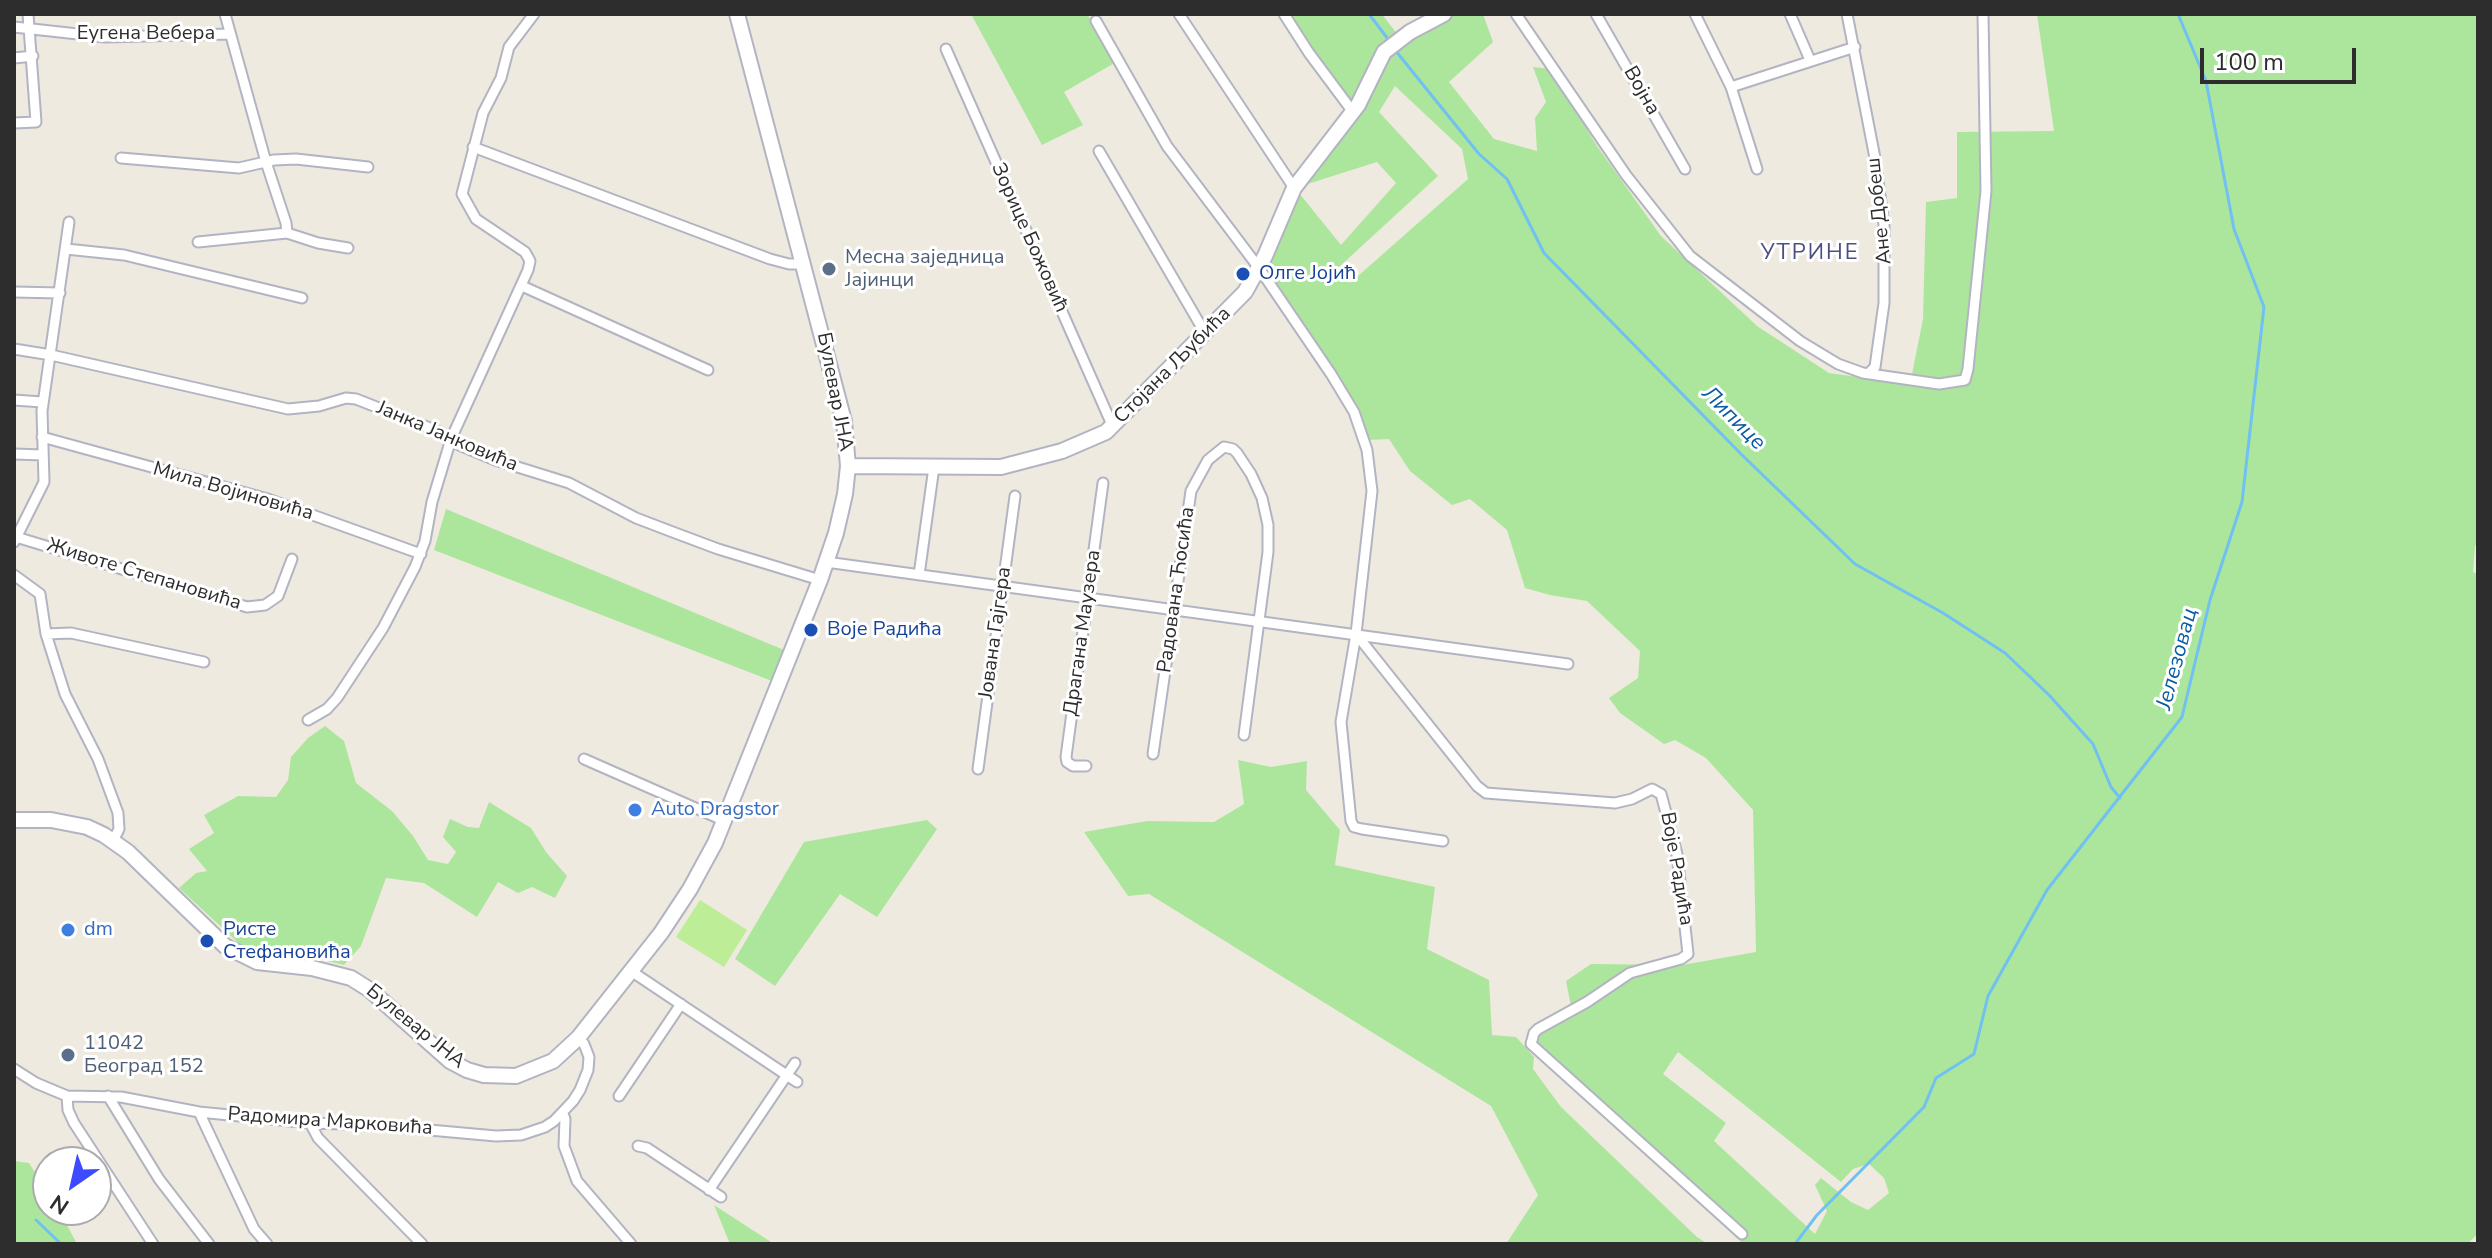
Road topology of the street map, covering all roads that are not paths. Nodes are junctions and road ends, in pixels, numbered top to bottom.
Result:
1 (28, 14) edge
2 (225, 14) edge
3 (534, 14) edge
4 (737, 14) edge
5 (1179, 14) edge
6 (1284, 14) edge
7 (1444, 14) edge
8 (1516, 14) edge
9 (1596, 14) edge
10 (1695, 14) edge
11 (1790, 14) edge
12 (1847, 14) edge
13 (1983, 14) edge
14 (1096, 21) dead end
15 (14, 27) edge
16 (31, 27) junction
17 (230, 34) junction
18 (1855, 47) junction
19 (946, 49) dead end
20 (33, 56) junction
21 (14, 58) edge
22 (1810, 60) junction
23 (1731, 87) junction
24 (1353, 112) junction
25 (14, 123) edge
26 (473, 147) junction
27 (1099, 151) dead end
28 (121, 158) dead end
29 (266, 162) junction
30 (368, 167) dead end
31 (1685, 169) dead end
32 (1757, 169) dead end
33 (1294, 188) junction
34 (69, 222) dead end
35 (287, 233) junction
36 (198, 242) dead end
37 (348, 248) dead end
38 (66, 249) junction
39 (804, 264) junction
40 (1259, 268) junction
41 (522, 286) junction
42 (14, 292) edge
43 (60, 293) junction
44 (302, 298) dead end
45 (1205, 333) junction
46 (14, 349) edge
47 (51, 355) junction
48 (708, 370) dead end
49 (1869, 373) junction
50 (14, 400) edge
51 (42, 402) junction
52 (1113, 427) junction
53 (42, 437) junction
54 (451, 439) junction
55 (14, 454) edge
56 (43, 455) junction
57 (848, 466) junction
58 (934, 467) junction
59 (1103, 483) dead end
60 (1015, 496) dead end
61 (15, 536) edge
62 (421, 554) junction
63 (292, 559) dead end
64 (826, 562) junction
65 (14, 575) edge
66 (919, 575) junction
67 (820, 580) junction
68 (1003, 586) junction
69 (1088, 597) junction
70 (1174, 609) junction
71 (1260, 620) junction
72 (46, 634) junction
73 (1356, 634) junction
74 (204, 662) dead end
75 (1568, 664) dead end
76 (308, 720) dead end
77 (1244, 735) dead end
78 (1153, 754) dead end
79 (584, 759) dead end
80 (1086, 766) dead end
81 (978, 769) dead end
82 (14, 820) edge
83 (725, 821) junction
84 (113, 841) junction
85 (1443, 841) dead end
86 (631, 971) junction
87 (681, 1004) junction
88 (578, 1038) junction
89 (795, 1063) dead end
90 (14, 1069) edge
91 (787, 1075) junction
92 (797, 1082) dead end
93 (67, 1096) junction
94 (108, 1096) junction
95 (619, 1096) dead end
96 (199, 1112) junction
97 (563, 1114) junction
98 (310, 1123) junction
99 (638, 1146) dead end
100 (709, 1190) junction
101 (721, 1197) dead end
102 (1742, 1234) dead end
103 (153, 1244) edge
104 (209, 1244) edge
105 (267, 1244) edge
106 (422, 1244) edge
107 (631, 1244) edge

1 - 16 street
2 - 17 street
3 - 26 street
4 - 39 main road, Булевар ЈНА
5 - 33 street
6 - 24 street
7 - 24 main road, Стојана Љубића
8 - 49 street
9 - 31 street, Војна
10 - 23 street
11 - 22 street
12 - 18 street, Ане Добеш
13 - 49 street
14 - 40 street
15 - 16 street, Еугена Вебера
16 - 17 street, Еугена Вебера
16 - 20 street
17 - 29 street
18 - 22 street
18 - 49 street, Ане Добеш
19 - 52 street, Зорице Божовић
20 - 21 street
20 - 25 street
22 - 23 street
23 - 32 street
24 - 33 main road, Стојана Љубића
26 - 39 street
26 - 41 street
27 - 45 street
28 - 29 street
29 - 30 street
29 - 35 street
33 - 40 main road, Стојана Љубића
34 - 38 street
35 - 36 street
35 - 37 street
38 - 43 street
38 - 44 street
39 - 57 main road, Булевар ЈНА
40 - 45 main road, Стојана Љубића
40 - 73 street
41 - 48 street
41 - 54 street
42 - 43 street
43 - 47 street
45 - 52 main road, Стојана Љубића
46 - 47 street, Јанка Јанковића
47 - 51 street
47 - 54 street, Јанка Јанковића
50 - 51 street
51 - 53 street
52 - 58 main road, Стојана Љубића
53 - 56 street
53 - 62 street, Мила Војиновића
54 - 62 street
54 - 67 street, Јанка Јанковића
55 - 56 street
56 - 61 street
57 - 58 main road, Стојана Љубића
57 - 64 main road, Булевар ЈНА
58 - 66 street
59 - 69 street, Драгана Маузера
60 - 68 street, Јована Гајгера
61 - 63 street, Животе Степановића
62 - 76 street
64 - 66 street
64 - 67 main road, Булевар ЈНА
65 - 72 street
66 - 68 street
67 - 83 main road, Булевар ЈНА
68 - 69 street
68 - 81 street, Јована Гајгера
69 - 70 street
69 - 80 street, Драгана Маузера
70 - 71 street
70 - 71 street, Радована Ћосића
70 - 78 street, Радована Ћосића
71 - 73 street
71 - 77 street
72 - 74 street
72 - 84 street
73 - 75 street
73 - 85 street
73 - 102 street, Воје Радића
79 - 83 street
82 - 84 main road, Булевар ЈНА
83 - 86 main road, Булевар ЈНА
84 - 88 main road, Булевар ЈНА
86 - 87 street
86 - 88 main road, Булевар ЈНА
87 - 91 street
87 - 95 street
88 - 97 street, Радомира Марковића
89 - 91 street
90 - 93 street, Радомира Марковића
91 - 92 street
91 - 100 street
93 - 94 street, Радомира Марковића
93 - 103 street
94 - 96 street, Радомира Марковића
94 - 104 street
96 - 98 street, Радомира Марковића
96 - 105 street
97 - 98 street, Радомира Марковића
97 - 107 street
98 - 106 street
99 - 100 street
100 - 101 street

